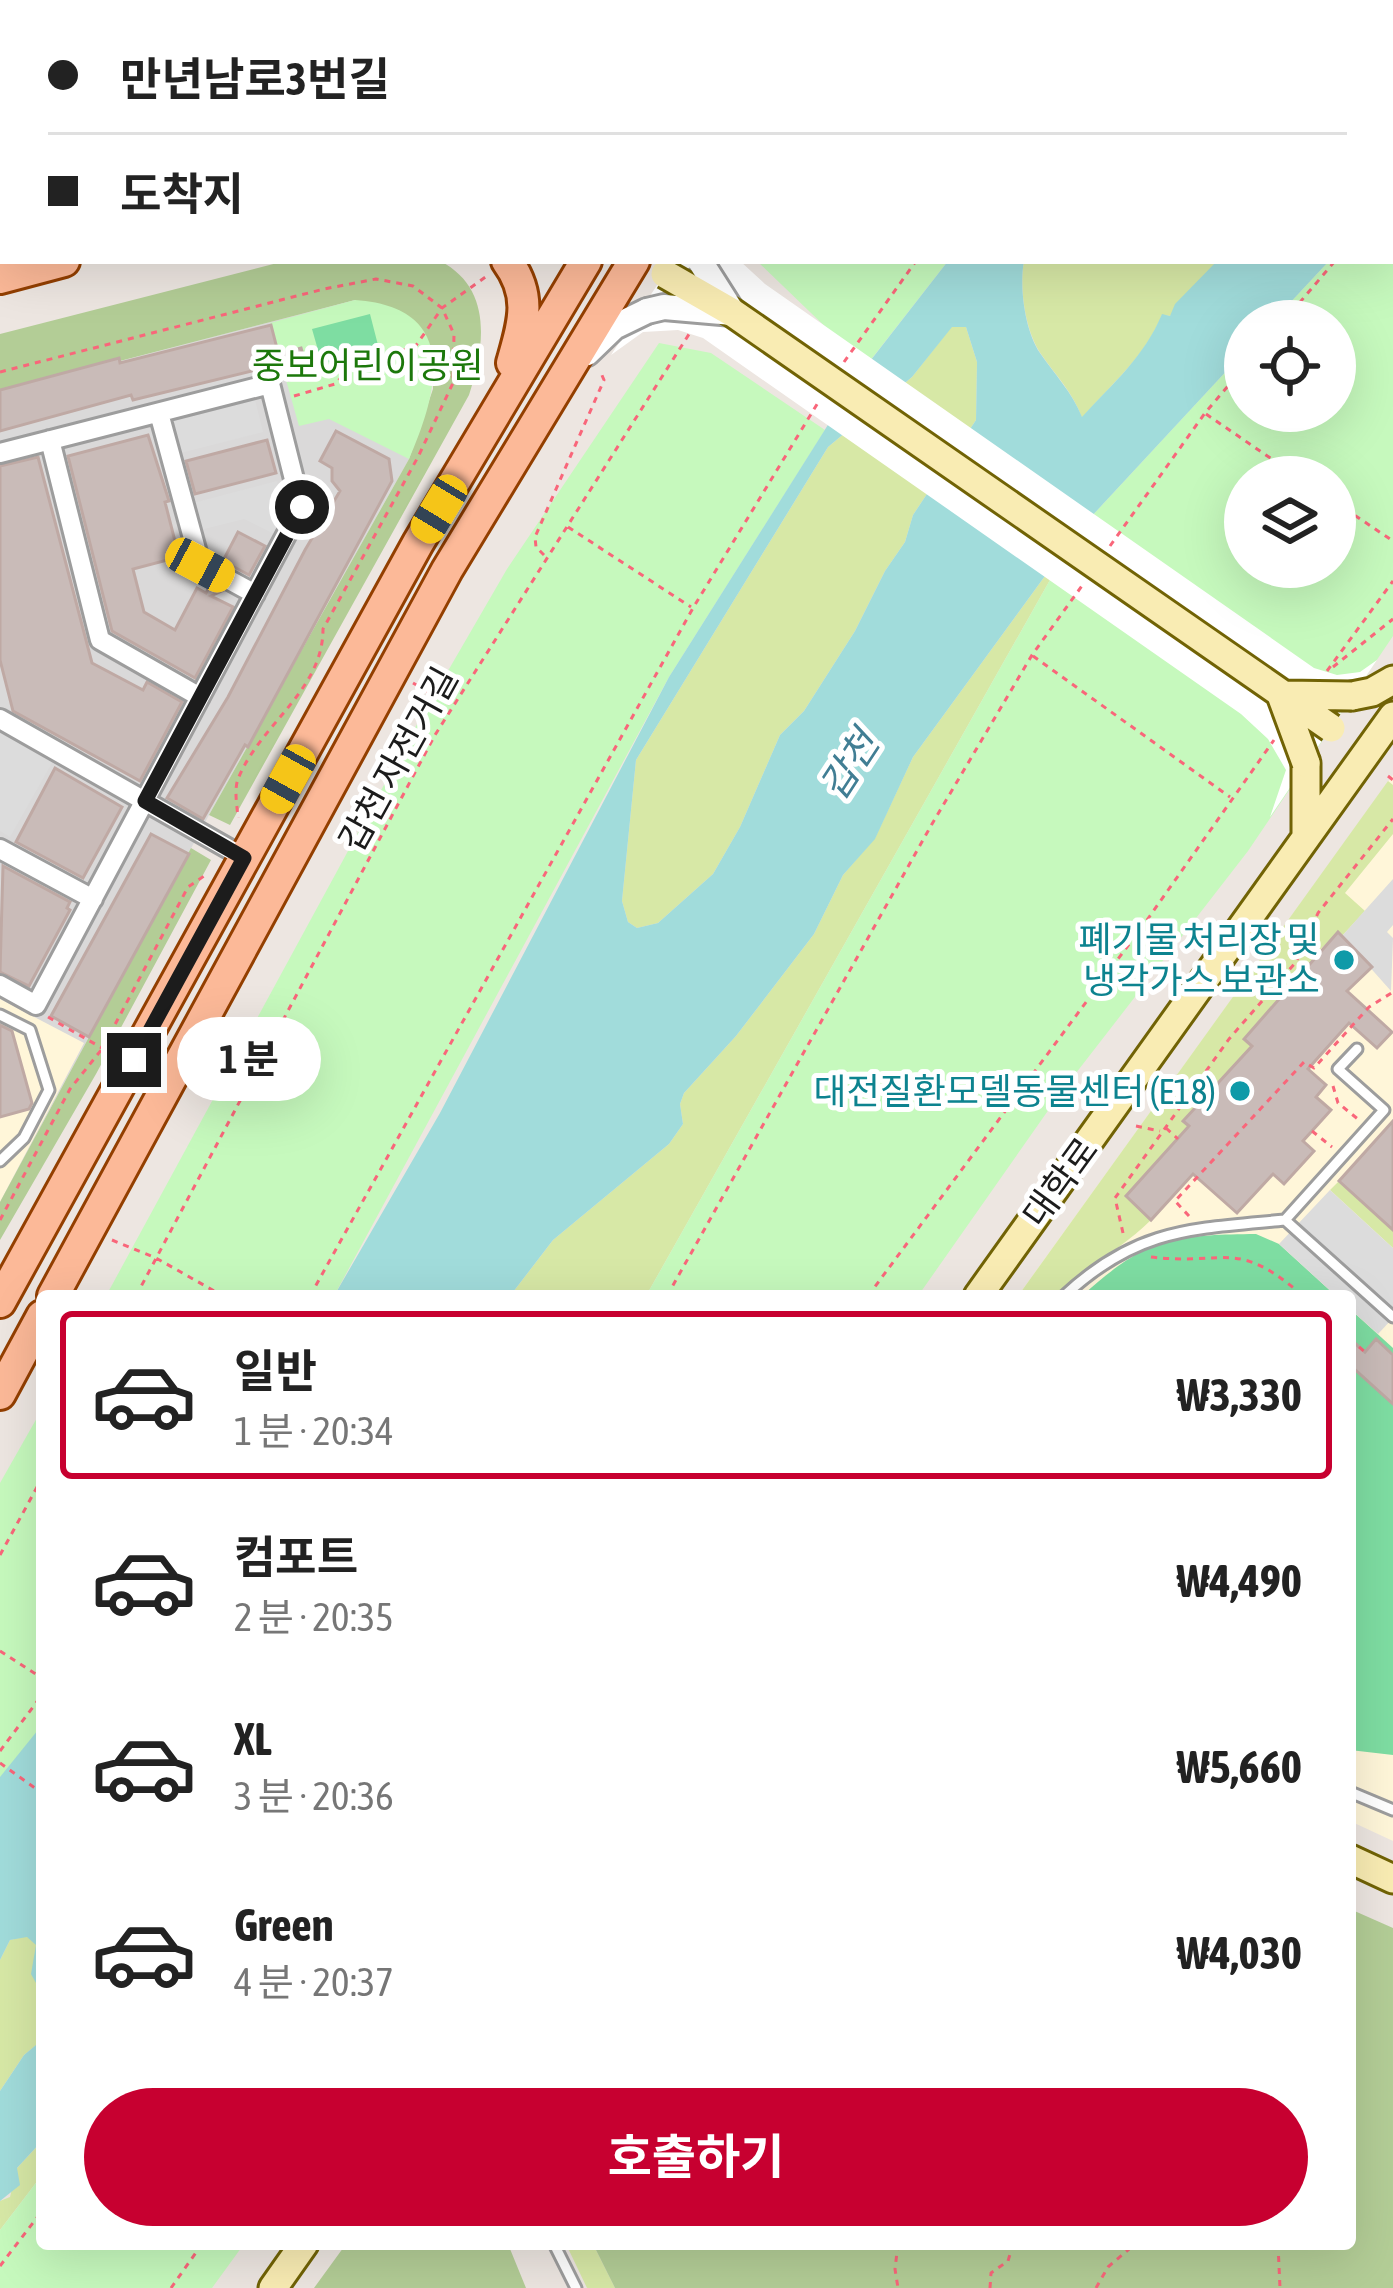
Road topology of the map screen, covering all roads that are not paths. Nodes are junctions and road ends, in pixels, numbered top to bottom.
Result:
1 (53, 264) edge
2 (584, 264) edge
3 (632, 264) edge
4 (702, 264) edge
5 (654, 267) edge
6 (497, 268) edge
7 (0, 278) edge
8 (733, 314) junction
9 (555, 392) junction
10 (500, 406) junction
11 (158, 412) junction
12 (50, 440) junction
13 (0, 453) edge
14 (255, 594) junction
15 (1393, 680) edge
16 (1281, 695) junction
17 (200, 697) junction
18 (0, 716) edge
19 (1393, 716) edge
20 (1367, 753) junction
21 (145, 801) junction
22 (1306, 838) junction
23 (0, 849) edge
24 (244, 858) junction
25 (93, 899) junction
26 (0, 985) edge
27 (0, 1015) edge
28 (1357, 1048) dead end
29 (0, 1161) edge
30 (1285, 1220) junction
31 (56, 1290) edge
32 (982, 1290) edge
33 (1070, 1290) edge
34 (0, 1302) edge
35 (1393, 1317) edge
36 (36, 1327) edge
37 (0, 1394) edge
38 (1356, 1795) edge
39 (1393, 1810) edge
40 (1356, 1862) edge
41 (1393, 1880) edge
42 (300, 2250) edge
43 (557, 2250) edge
44 (273, 2288) edge
45 (576, 2288) edge

1 - 7 main road
2 - 10 main road
3 - 9 main road
4 - 8 street, bridge
5 - 8 main road, bridge
6 - 10 main road
8 - 9 street, bridge
8 - 16 main road, bridge
9 - 31 main road
10 - 24 main road
11 - 12 street
11 - 14 street
11 - 14 street
12 - 13 street
12 - 17 street
14 - 17 street
15 - 16 main road, bridge
16 - 20 main road, bridge
16 - 22 main road, bridge
17 - 21 street
18 - 21 street
19 - 20 main road, 대학로
20 - 22 main road, 대학로
21 - 24 street
21 - 25 street
22 - 32 main road, 대학로
23 - 25 street
24 - 34 main road
25 - 26 street
27 - 29 lane
28 - 30 lane
30 - 33 lane
30 - 35 lane
36 - 37 main road
38 - 39 lane
40 - 41 main road
42 - 44 main road
43 - 45 lane

